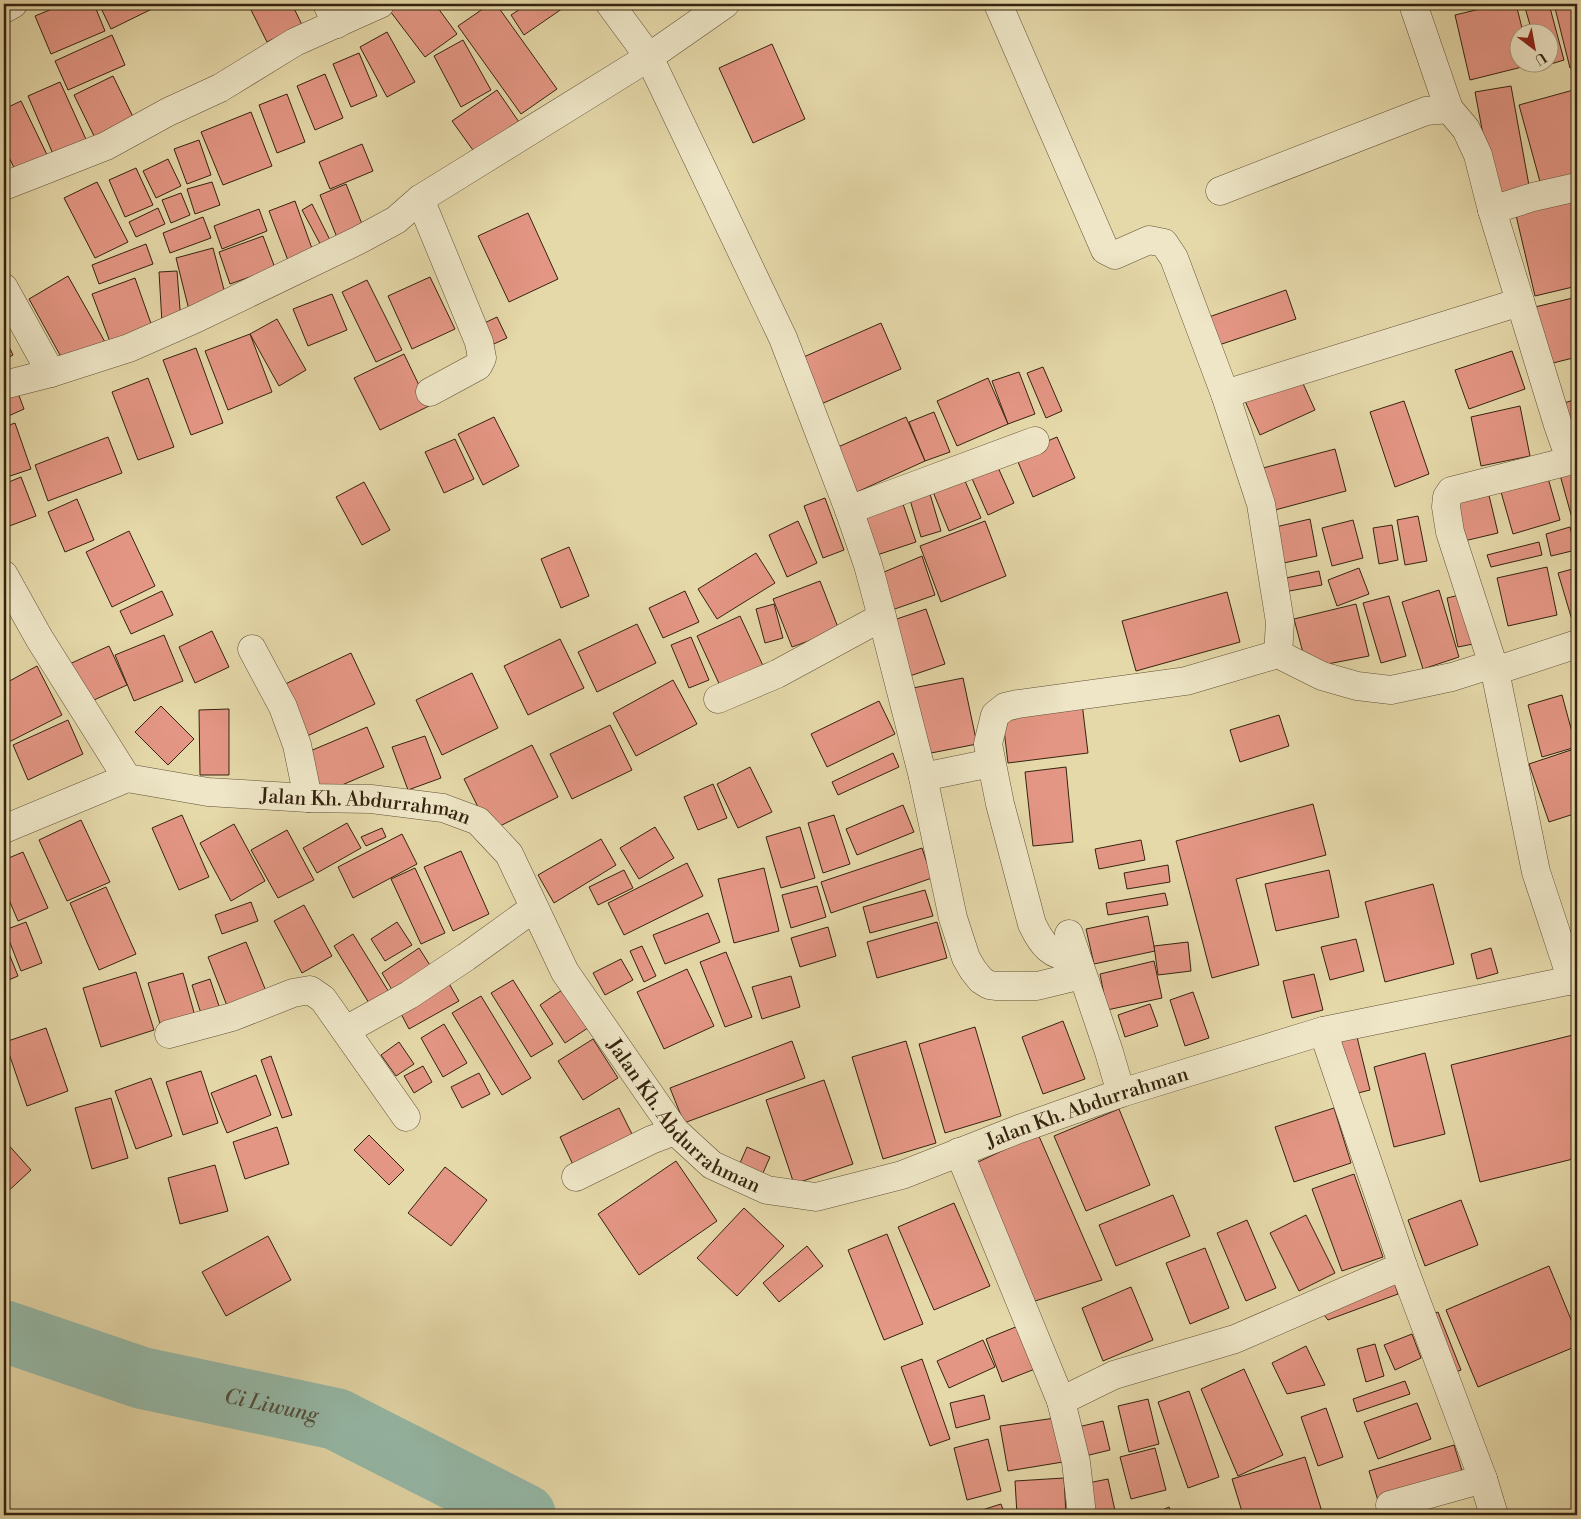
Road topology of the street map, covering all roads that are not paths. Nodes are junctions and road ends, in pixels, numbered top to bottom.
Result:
1 (13, 4) edge
2 (380, 4) edge
3 (610, 4) edge
4 (725, 4) edge
5 (998, 4) edge
6 (1413, 4) edge
7 (4, 8) edge
8 (332, 14) edge
9 (649, 57) junction
10 (1449, 109) junction
11 (4, 186) edge
12 (1577, 187) edge
13 (1220, 191) dead end
14 (420, 199) junction
15 (1492, 210) junction
16 (4, 288) edge
17 (1520, 302) junction
18 (51, 373) junction
19 (4, 385) edge
20 (430, 392) dead end
21 (1225, 394) junction
22 (1035, 441) dead end
23 (1577, 454) edge
24 (1577, 459) edge
25 (849, 510) junction
26 (4, 575) edge
27 (882, 617) junction
28 (1577, 644) edge
29 (252, 649) dead end
30 (1278, 654) junction
31 (1494, 668) junction
32 (718, 699) dead end
33 (991, 763) junction
34 (923, 777) junction
35 (127, 778) junction
36 (308, 798) junction
37 (4, 829) edge
38 (534, 908) junction
39 (1076, 956) junction
40 (1575, 980) edge
41 (346, 1030) junction
42 (1323, 1031) junction
43 (169, 1034) dead end
44 (1121, 1093) junction
45 (406, 1117) dead end
46 (675, 1131) junction
47 (959, 1152) junction
48 (576, 1177) dead end
49 (1403, 1266) junction
50 (1061, 1400) junction
51 (1483, 1478) junction
52 (1390, 1505) dead end
53 (1082, 1515) edge
54 (1494, 1515) edge

1 - 7 street
2 - 8 street
3 - 9 street
4 - 9 street
5 - 21 street
6 - 10 street
8 - 11 street
9 - 14 street
9 - 25 street
10 - 13 street
10 - 15 street
12 - 15 street
14 - 18 street
14 - 20 street
15 - 17 street
16 - 18 street
17 - 21 street
17 - 23 street
18 - 19 street
21 - 30 street
22 - 25 street
24 - 31 street
25 - 27 street
26 - 35 street
27 - 32 street
27 - 34 street
28 - 31 street
29 - 36 street
30 - 31 street
30 - 33 street
31 - 40 street
33 - 34 street
33 - 39 street
34 - 39 street
35 - 36 street, Jalan Kh. Abdurrahman
35 - 37 street
36 - 38 street, Jalan Kh. Abdurrahman
38 - 41 street
38 - 46 street, Jalan Kh. Abdurrahman
39 - 44 street
40 - 42 street, Jalan Kh. Abdurrahman
41 - 43 street
41 - 45 street
42 - 44 street, Jalan Kh. Abdurrahman
42 - 49 street
44 - 47 street, Jalan Kh. Abdurrahman
46 - 47 street, Jalan Kh. Abdurrahman
46 - 48 street
47 - 50 street
49 - 50 street
49 - 51 street
50 - 53 street
51 - 52 street
51 - 54 street

